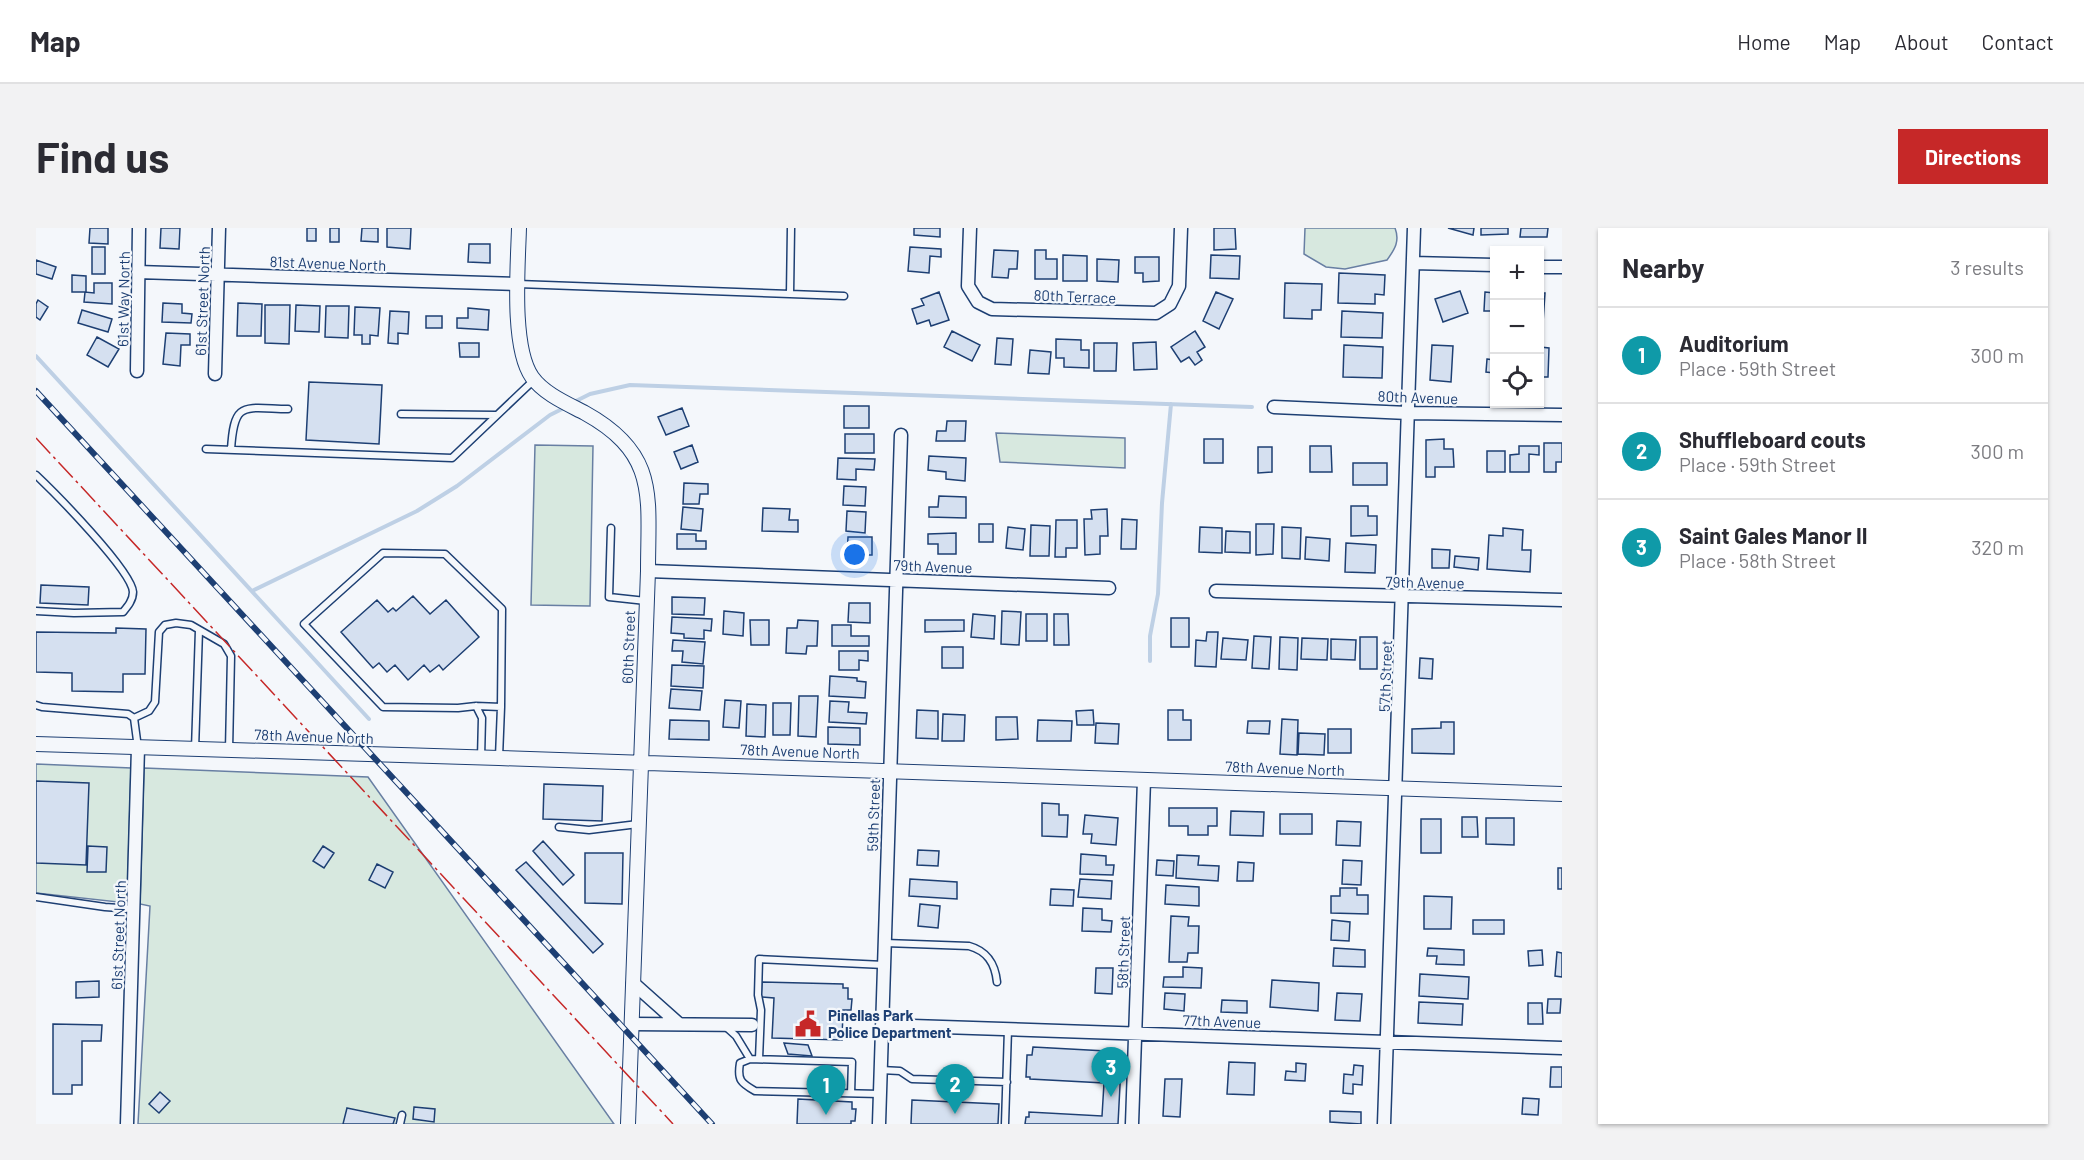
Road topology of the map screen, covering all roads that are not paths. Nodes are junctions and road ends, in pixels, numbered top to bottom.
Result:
1 (139, 228) edge
2 (219, 228) edge
3 (519, 228) edge
4 (791, 228) edge
5 (970, 228) edge
6 (1181, 228) edge
7 (1414, 228) edge
8 (1413, 263) junction
9 (1490, 266) edge
10 (1544, 267) edge
11 (1562, 267) edge
12 (138, 273) junction
13 (218, 275) junction
14 (518, 284) junction
15 (790, 294) junction
16 (844, 296) dead end
17 (136, 371) dead end
18 (215, 374) dead end
19 (534, 380) junction
20 (1274, 407) dead end
21 (288, 409) dead end
22 (1408, 412) junction
23 (401, 414) dead end
24 (497, 415) junction
25 (1562, 415) edge
26 (901, 435) dead end
27 (206, 449) dead end
28 (231, 450) junction
29 (36, 475) edge
30 (611, 528) dead end
31 (648, 571) junction
32 (897, 580) junction
33 (1109, 588) dead end
34 (1216, 591) dead end
35 (1402, 596) junction
36 (1562, 600) edge
37 (646, 601) junction
38 (36, 611) edge
39 (199, 630) junction
40 (36, 705) edge
41 (476, 706) junction
42 (501, 707) junction
43 (134, 718) junction
44 (36, 744) edge
45 (138, 748) junction
46 (195, 749) junction
47 (229, 750) junction
48 (481, 758) junction
49 (499, 758) junction
50 (640, 763) junction
51 (889, 771) junction
52 (1144, 780) junction
53 (1396, 788) junction
54 (1562, 794) edge
55 (639, 824) junction
56 (558, 827) dead end
57 (36, 897) edge
58 (133, 909) junction
59 (884, 943) junction
60 (884, 965) junction
61 (997, 982) dead end
62 (633, 983) junction
63 (632, 1024) junction
64 (679, 1024) junction
65 (723, 1025) junction
66 (752, 1025) dead end
67 (882, 1025) junction
68 (1008, 1029) junction
69 (1135, 1034) junction
70 (1387, 1042) junction
71 (1562, 1048) edge
72 (750, 1059) junction
73 (759, 1059) junction
74 (881, 1070) junction
75 (1007, 1082) junction
76 (851, 1093) junction
77 (880, 1094) junction
78 (402, 1115) dead end
79 (127, 1124) edge
80 (400, 1124) edge
81 (628, 1124) edge
82 (879, 1124) edge
83 (1005, 1124) edge
84 (1132, 1124) edge
85 (1384, 1124) edge

1 - 12 street, 61st Way North
2 - 13 street, 61st Street North
3 - 14 street
4 - 15 lane
5 - 6 street, 80th Terrace
7 - 8 street, 57th Street
8 - 9 street
8 - 22 street, 57th Street
10 - 11 street
12 - 13 street, 81st Avenue North
12 - 17 street, 61st Way North
13 - 14 street, 81st Avenue North
13 - 18 street, 61st Street North
14 - 15 lane
14 - 19 street
15 - 16 lane
19 - 24 lane
19 - 31 street, 60th Street
20 - 22 street, 80th Avenue
21 - 28 lane
22 - 25 street, 80th Avenue
22 - 35 street, 57th Street
23 - 24 lane
24 - 28 lane
26 - 32 street, 59th Street
27 - 28 lane
29 - 38 lane
30 - 37 lane
31 - 32 street, 79th Avenue
31 - 37 street, 60th Street
32 - 33 street, 79th Avenue
32 - 51 street, 59th Street
34 - 35 street, 79th Avenue
35 - 36 street, 79th Avenue
35 - 53 street, 57th Street
37 - 50 street, 60th Street
39 - 43 lane
39 - 46 lane
39 - 47 lane
40 - 43 lane
41 - 42 lane
41 - 42 lane
41 - 48 lane
42 - 49 lane
43 - 45 lane
44 - 45 street, 78th Avenue North
45 - 46 street, 78th Avenue North
45 - 58 street, 61st Street North
46 - 47 street, 78th Avenue North
47 - 48 street, 78th Avenue North
48 - 49 street, 78th Avenue North
49 - 50 street, 78th Avenue North
50 - 51 street, 78th Avenue North
50 - 55 street, 60th Street
51 - 52 street, 78th Avenue North
51 - 59 street, 59th Street
52 - 53 street, 78th Avenue North
52 - 69 street, 58th Street
53 - 54 street, 78th Avenue North
53 - 70 street, 57th Street
55 - 56 lane
55 - 62 street, 60th Street
57 - 58 lane
58 - 79 street, 61st Street North
59 - 60 street, 59th Street
59 - 61 lane
60 - 67 street, 59th Street
60 - 73 lane
62 - 63 street, 60th Street
62 - 64 street
63 - 64 street
63 - 81 street, 60th Street
64 - 65 street
65 - 66 street
65 - 72 lane
67 - 68 street, 77th Avenue
67 - 74 street, 59th Street
68 - 69 street, 77th Avenue
68 - 75 lane
69 - 70 street, 77th Avenue
69 - 84 street, 58th Street
70 - 71 street, 77th Avenue
70 - 85 street, 57th Street
72 - 73 lane
72 - 76 lane
73 - 76 lane
74 - 75 lane
74 - 77 street, 59th Street
75 - 83 lane
76 - 77 lane
77 - 82 street, 59th Street
78 - 80 lane

